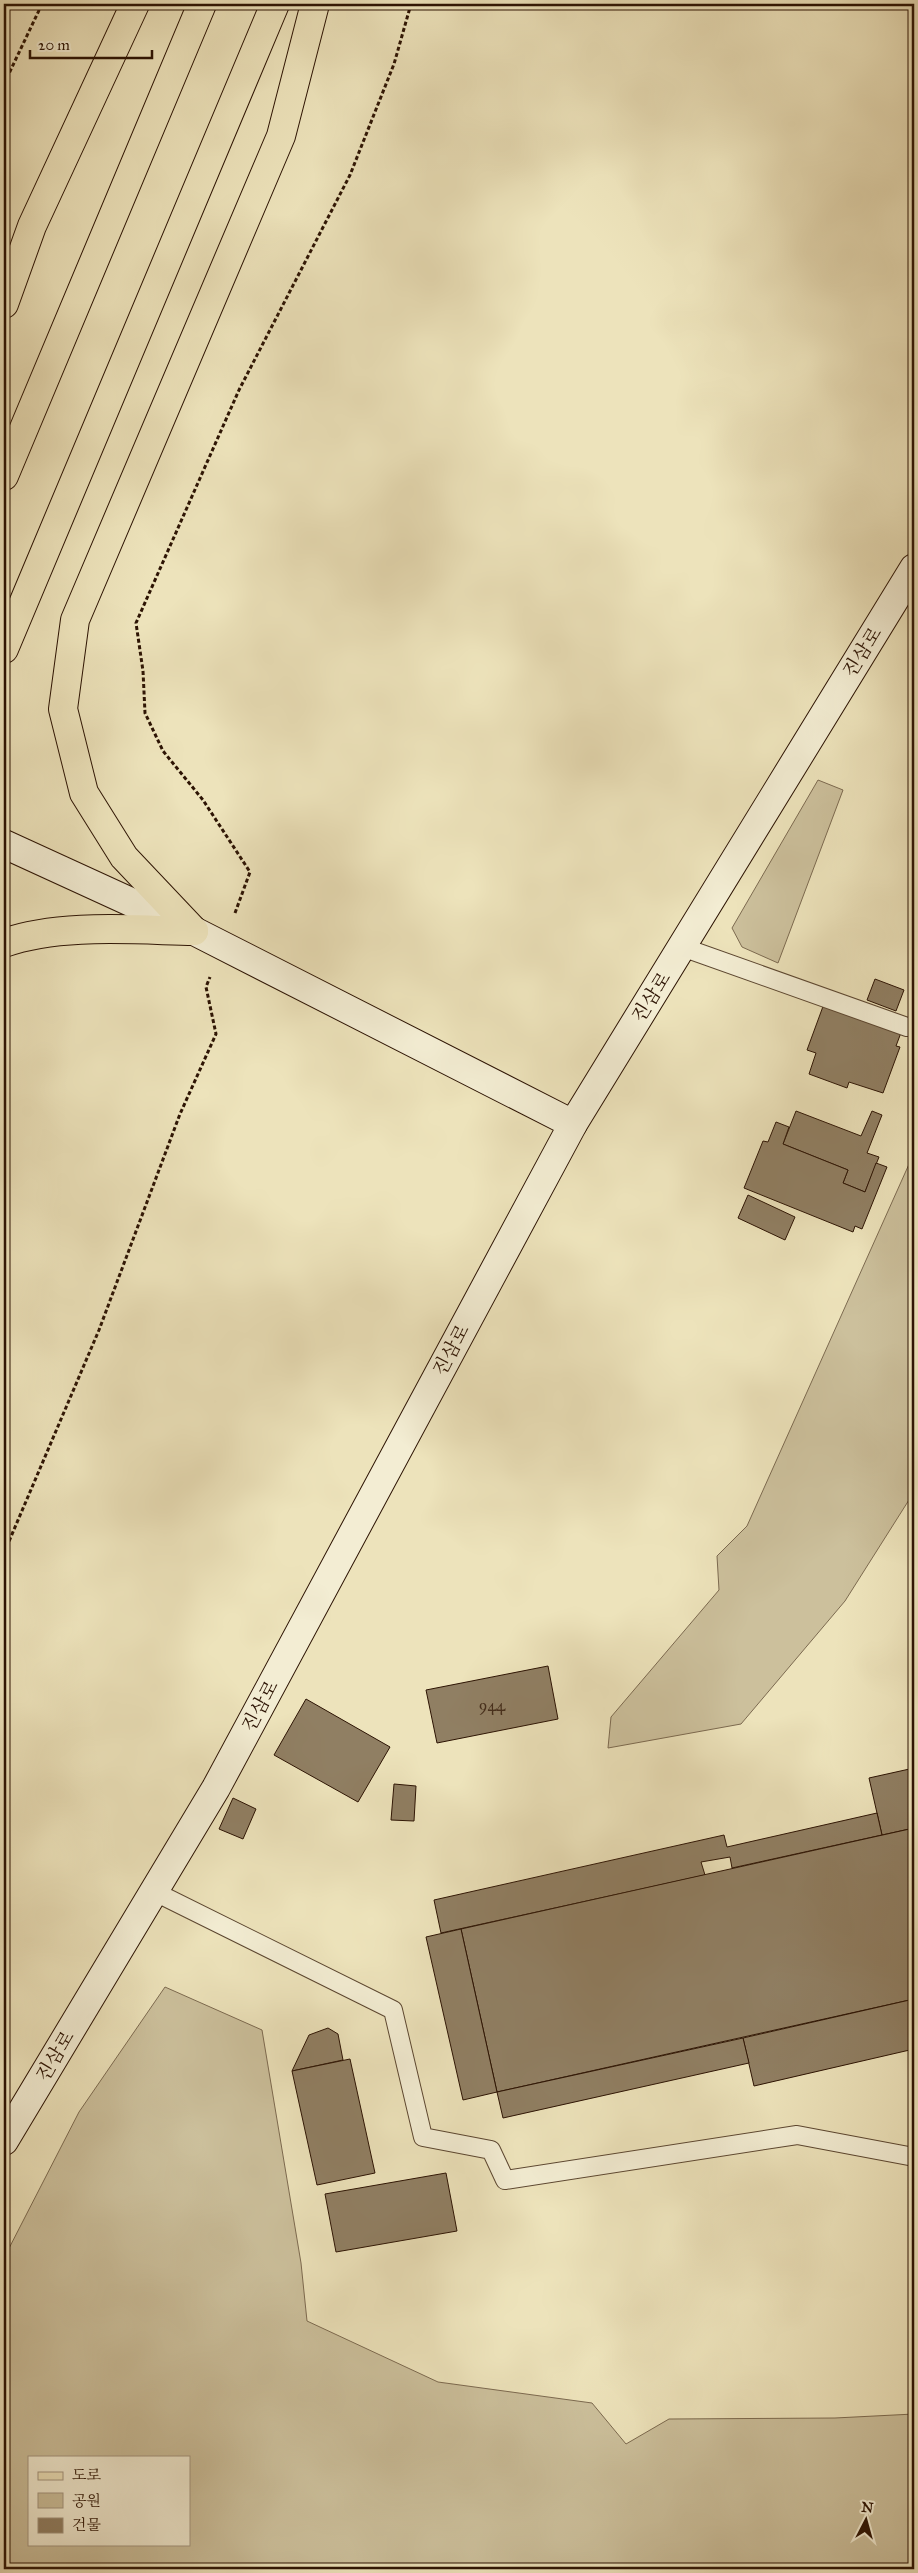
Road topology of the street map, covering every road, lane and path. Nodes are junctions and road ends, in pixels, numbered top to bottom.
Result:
1 (42, 4) edge
2 (135, 4) edge
3 (202, 4) edge
4 (274, 4) edge
5 (315, 4) edge
6 (410, 4) edge
7 (4, 84) edge
8 (4, 304) edge
9 (4, 476) edge
10 (914, 568) edge
11 (4, 648) edge
12 (4, 844) edge
13 (194, 931) junction
14 (4, 942) edge
15 (223, 946) junction
16 (682, 947) junction
17 (907, 1027) dead end
18 (573, 1124) junction
19 (4, 1553) edge
20 (153, 1891) junction
21 (4, 2141) edge
22 (914, 2157) edge

1 - 7 path
2 - 8 main road
3 - 9 main road
4 - 11 main road
5 - 13 main road
6 - 15 path
10 - 16 street, 진삼로
12 - 13 street
13 - 14 main road
13 - 15 street
15 - 18 street
15 - 19 path
16 - 17 lane
16 - 18 street, 진삼로
18 - 20 street, 진삼로
20 - 21 street, 진삼로
20 - 22 lane

